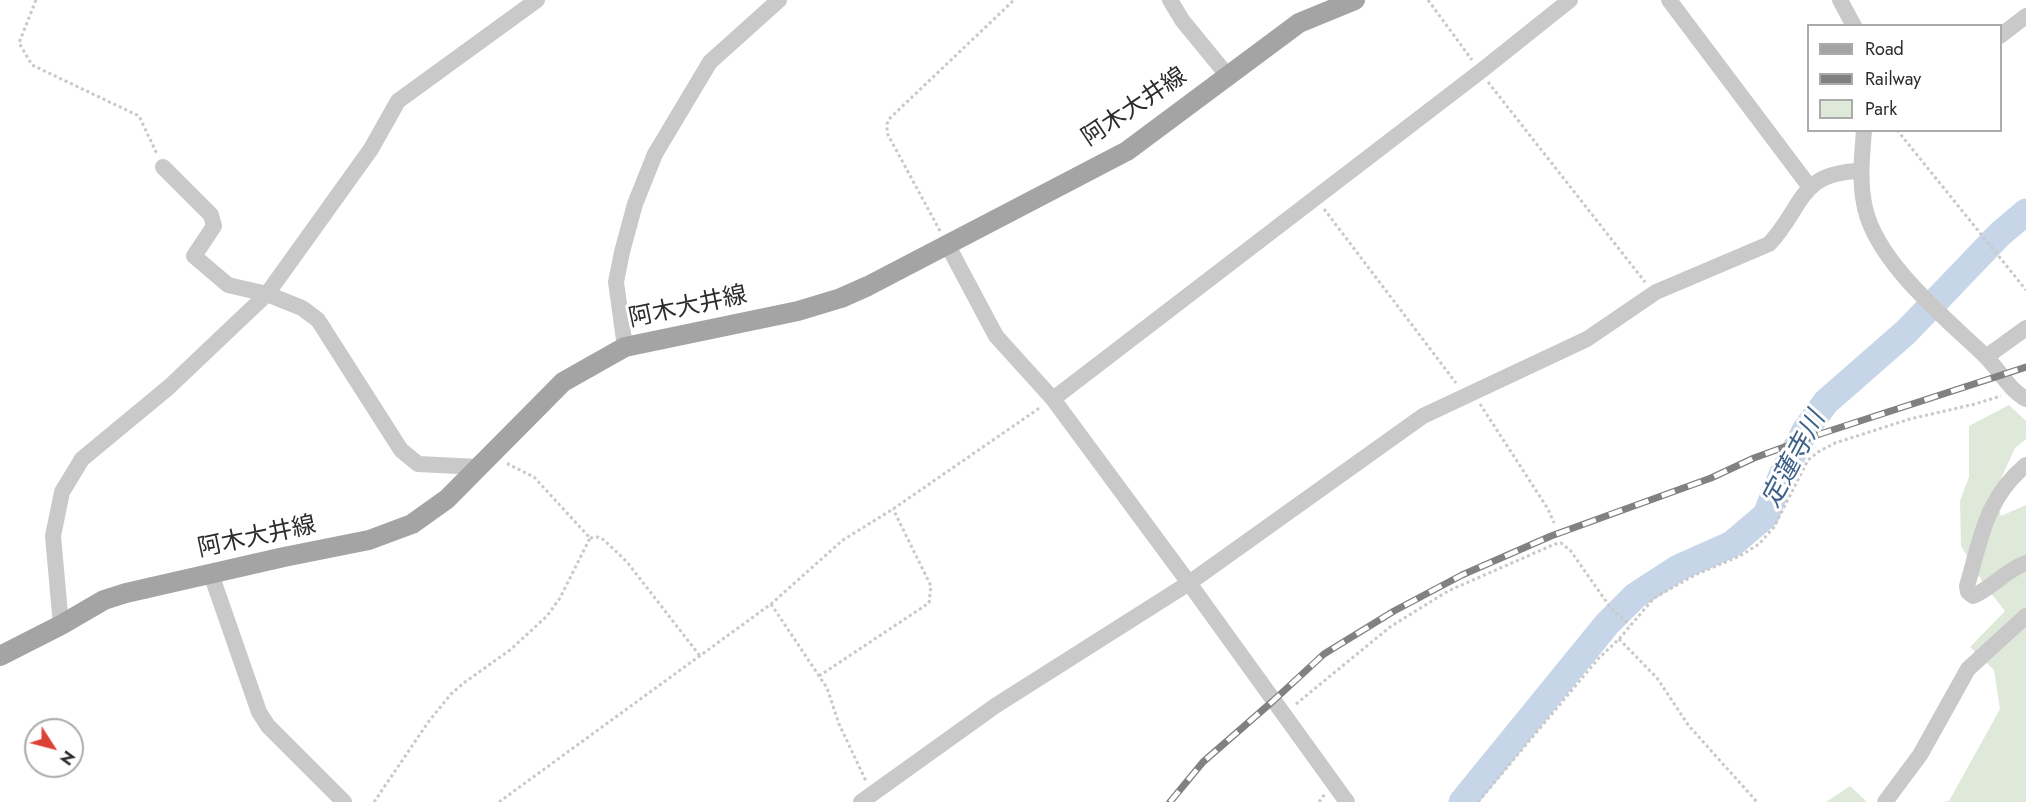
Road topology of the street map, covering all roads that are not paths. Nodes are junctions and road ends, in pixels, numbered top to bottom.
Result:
1 (537, 0) edge
2 (779, 0) edge
3 (1170, 0) edge
4 (1355, 0) edge
5 (1570, 0) edge
6 (1669, 0) edge
7 (1840, 0) edge
8 (2026, 16) edge
9 (1853, 24) edge
10 (2002, 35) edge
11 (1227, 75) junction
12 (1864, 132) edge
13 (163, 167) road end
14 (1861, 171) junction
15 (1809, 186) junction
16 (947, 244) junction
17 (267, 294) junction
18 (2026, 328) edge
19 (625, 347) junction
20 (1986, 357) junction
21 (1053, 399) junction
22 (2026, 399) edge
23 (485, 461) junction
24 (2026, 465) edge
25 (2026, 563) edge
26 (211, 574) junction
27 (1189, 583) junction
28 (2026, 616) edge
29 (61, 625) junction
30 (0, 656) edge
31 (867, 797) edge
32 (344, 802) edge
33 (1347, 802) edge
34 (1885, 802) edge

1 - 17 street
2 - 19 street
3 - 11 street
4 - 11 main road, 阿木大井線
5 - 21 street
6 - 15 street
7 - 9 street
8 - 10 street
11 - 16 main road, 阿木大井線
12 - 14 street
13 - 17 street
14 - 15 street
14 - 20 street
15 - 27 street
16 - 19 main road, 阿木大井線
16 - 21 street
17 - 23 street
17 - 29 street
18 - 20 street
19 - 23 main road, 阿木大井線
20 - 22 street
21 - 27 street
23 - 26 main road, 阿木大井線
24 - 25 street
26 - 29 main road, 阿木大井線
26 - 32 street
27 - 31 street
27 - 33 street
28 - 34 street
29 - 30 main road, 阿木大井線

